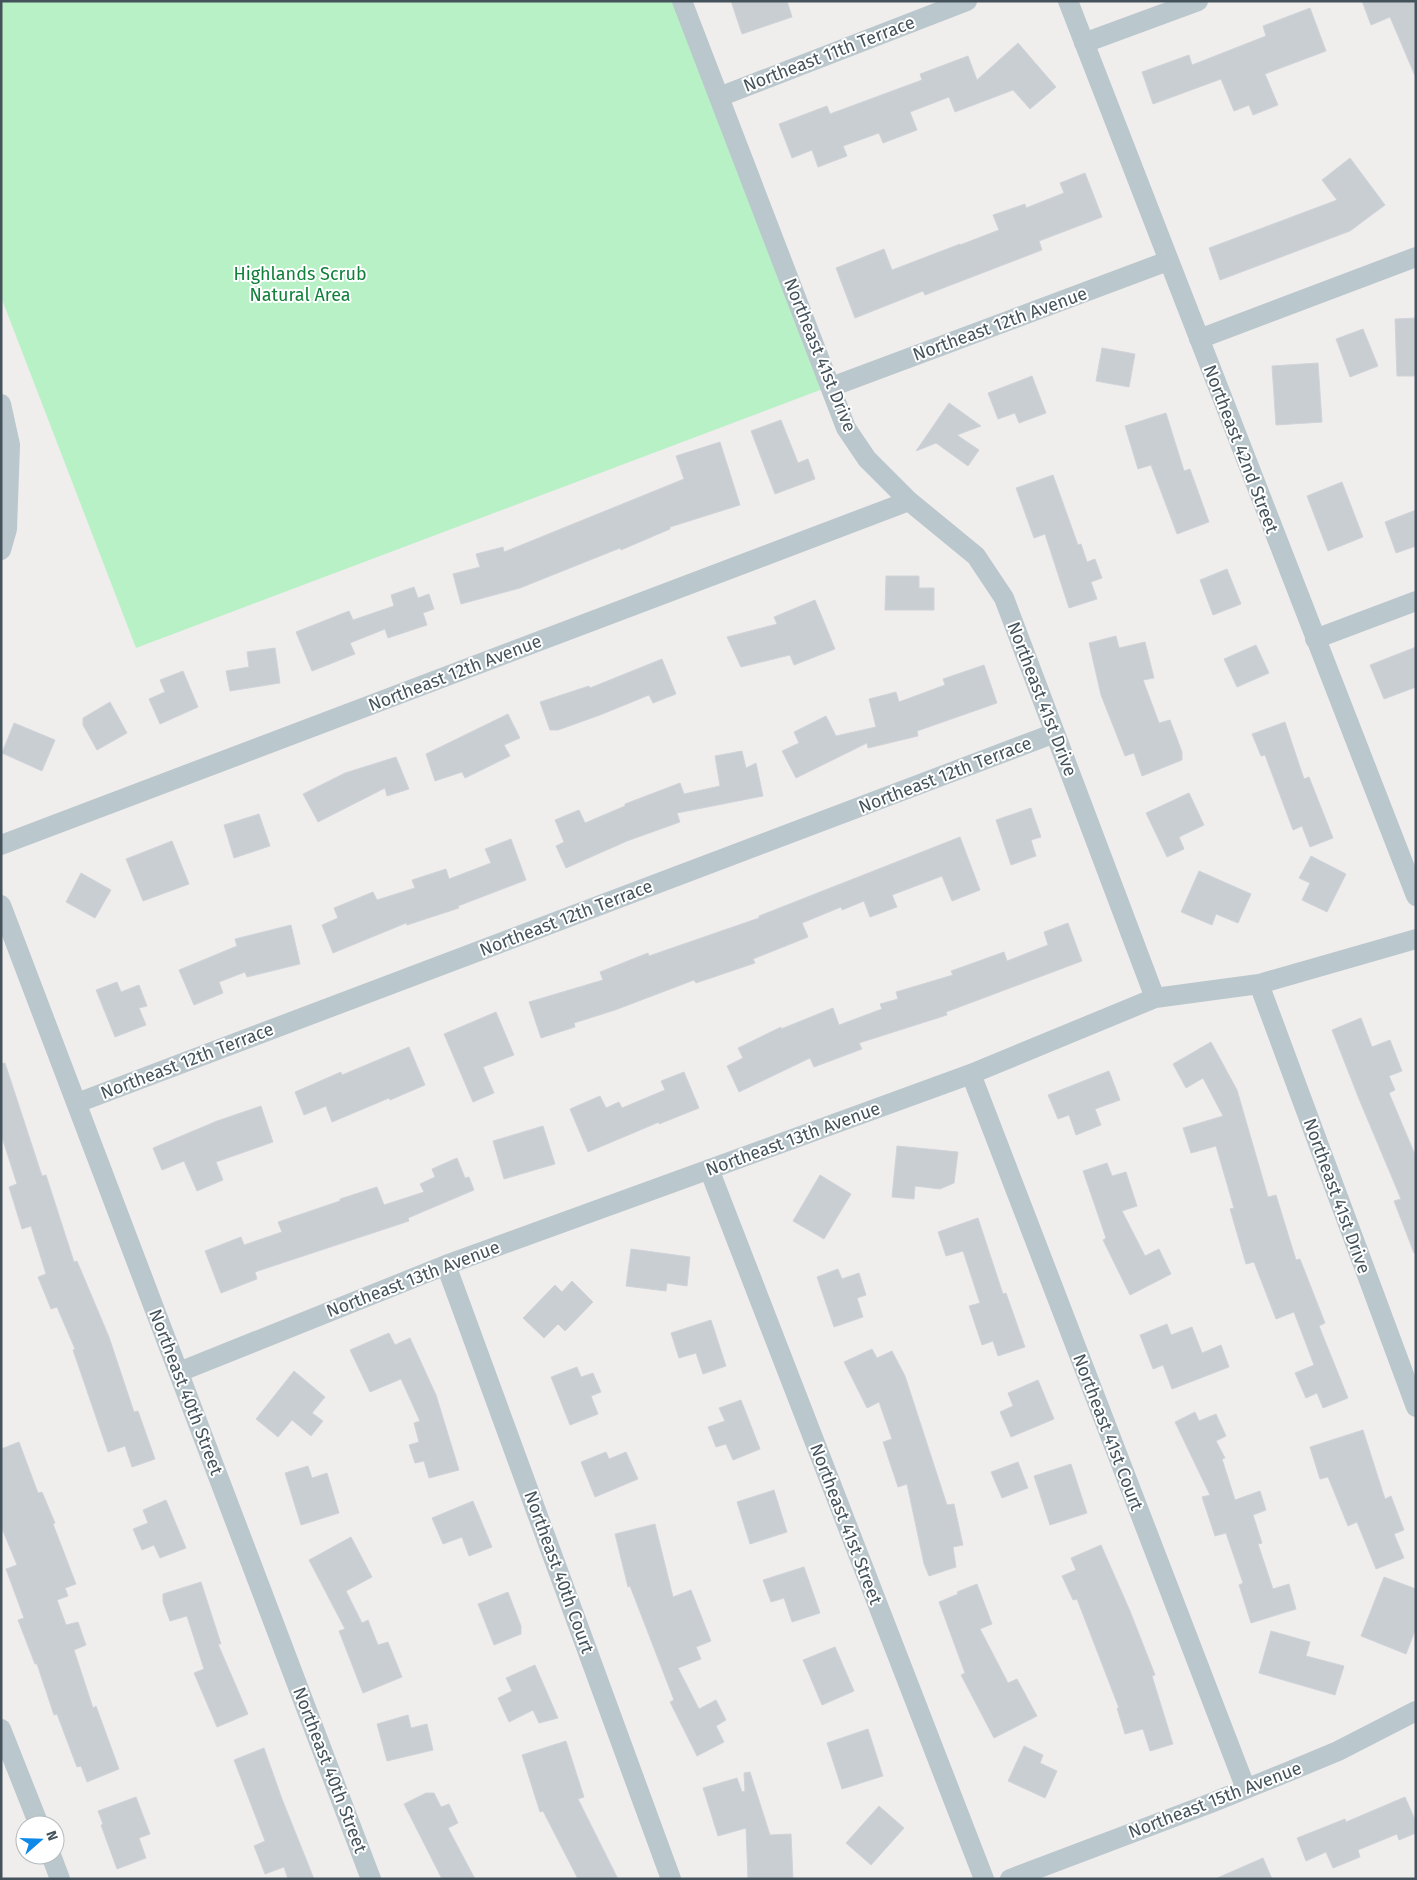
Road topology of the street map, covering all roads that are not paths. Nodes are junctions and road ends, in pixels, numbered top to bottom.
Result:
1 (682, 1) edge
2 (967, 1) edge
3 (1068, 1) edge
4 (1198, 1) edge
5 (1084, 43) junction
6 (719, 96) junction
7 (1416, 257) edge
8 (1168, 261) junction
9 (1198, 339) junction
10 (831, 387) junction
11 (1, 404) edge
12 (909, 501) junction
13 (1, 550) edge
14 (1416, 601) edge
15 (1316, 639) junction
16 (1055, 733) junction
17 (1, 845) edge
18 (1416, 896) edge
19 (1, 905) edge
20 (1416, 939) edge
21 (1259, 984) junction
22 (1155, 998) junction
23 (971, 1074) junction
24 (77, 1103) junction
25 (709, 1170) junction
26 (446, 1265) junction
27 (179, 1372) junction
28 (1416, 1407) edge
29 (1416, 1711) edge
30 (1, 1728) edge
31 (1246, 1789) junction
32 (35, 1815) edge
33 (55, 1865) edge
34 (60, 1879) edge
35 (371, 1879) edge
36 (671, 1879) edge
37 (984, 1879) edge
38 (1010, 1879) edge

1 - 6 street, Northeast 41st Drive
2 - 6 street, Northeast 11th Terrace
3 - 5 street, Northeast 42nd Street
4 - 5 street
5 - 8 street, Northeast 42nd Street
6 - 10 street, Northeast 41st Drive
7 - 9 street
8 - 9 street, Northeast 42nd Street
8 - 10 street, Northeast 12th Avenue
9 - 15 street, Northeast 42nd Street
10 - 12 street, Northeast 41st Drive
11 - 13 street
12 - 16 street, Northeast 41st Drive
12 - 17 street, Northeast 12th Avenue
14 - 15 street
15 - 18 street, Northeast 42nd Street
16 - 22 street, Northeast 41st Drive
16 - 24 street, Northeast 12th Terrace
19 - 24 street, Northeast 40th Street
20 - 21 street, Northeast 13th Avenue
21 - 22 street, Northeast 13th Avenue
21 - 28 street, Northeast 41st Drive
22 - 23 street, Northeast 13th Avenue
23 - 25 street, Northeast 13th Avenue
23 - 31 street, Northeast 41st Court
24 - 27 street, Northeast 40th Street
25 - 26 street, Northeast 13th Avenue
25 - 37 street, Northeast 41st Street
26 - 27 street, Northeast 13th Avenue
26 - 36 street, Northeast 40th Court
27 - 35 street, Northeast 40th Street
29 - 31 street, Northeast 15th Avenue
30 - 32 street
31 - 38 street, Northeast 15th Avenue
33 - 34 street

